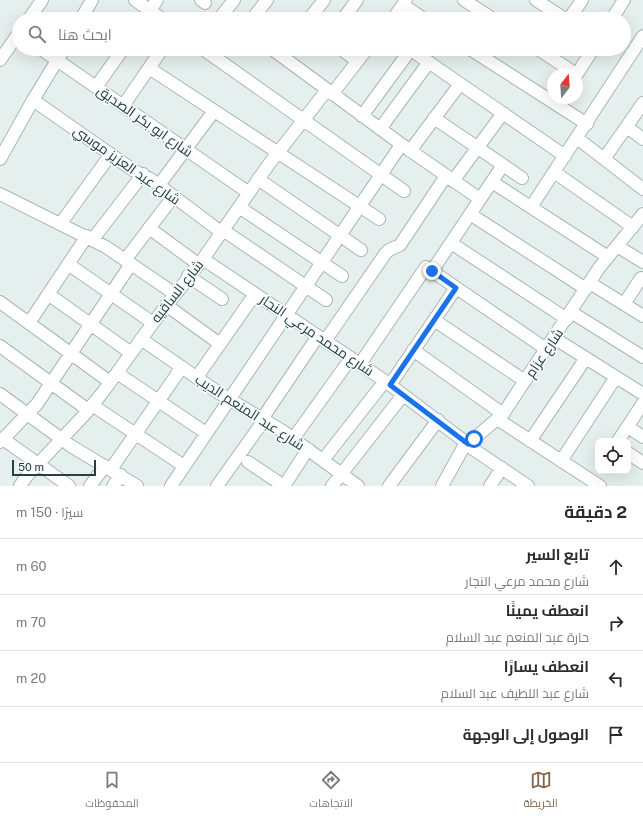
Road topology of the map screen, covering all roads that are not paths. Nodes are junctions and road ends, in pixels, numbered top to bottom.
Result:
1 (42, 0) edge
2 (92, 0) edge
3 (135, 0) edge
4 (157, 0) edge
5 (234, 0) edge
6 (266, 0) edge
7 (324, 0) edge
8 (357, 0) edge
9 (464, 0) edge
10 (536, 0) edge
11 (582, 0) edge
12 (624, 0) edge
13 (404, 3) edge
14 (34, 12) edge
15 (85, 12) edge
16 (145, 12) edge
17 (149, 12) edge
18 (225, 12) edge
19 (257, 12) edge
20 (315, 12) edge
21 (348, 12) edge
22 (398, 12) edge
23 (415, 12) edge
24 (482, 12) edge
25 (554, 12) edge
26 (574, 12) edge
27 (616, 12) edge
28 (643, 36) edge
29 (12, 43) edge
30 (631, 55) edge
31 (52, 56) edge
32 (60, 56) edge
33 (118, 56) edge
34 (158, 56) edge
35 (213, 56) edge
36 (281, 56) edge
37 (350, 56) edge
38 (361, 56) edge
39 (407, 56) edge
40 (420, 56) edge
41 (482, 56) edge
42 (549, 56) edge
43 (588, 56) edge
44 (630, 56) edge
45 (0, 60) edge
46 (58, 60) junction
47 (357, 61) junction
48 (429, 62) junction
49 (150, 68) junction
50 (567, 68) edge
51 (580, 68) edge
52 (460, 84) junction
53 (96, 87) junction
54 (329, 92) junction
55 (547, 94) edge
56 (33, 100) junction
57 (643, 103) edge
58 (562, 104) edge
59 (124, 106) junction
60 (214, 111) junction
61 (503, 113) junction
62 (362, 116) junction
63 (434, 118) junction
64 (304, 119) junction
65 (587, 124) junction
66 (626, 127) junction
67 (380, 129) junction
68 (577, 138) junction
69 (643, 139) edge
70 (406, 148) junction
71 (478, 148) junction
72 (186, 149) junction
73 (111, 154) junction
74 (277, 154) junction
75 (565, 156) junction
76 (0, 159) edge
77 (604, 159) junction
78 (503, 165) junction
79 (554, 172) junction
80 (143, 174) junction
81 (381, 174) junction
82 (522, 178) dead end
83 (258, 179) junction
84 (450, 179) junction
85 (492, 182) junction
86 (159, 186) junction
87 (643, 189) edge
88 (404, 191) dead end
89 (249, 193) junction
90 (0, 194) edge
91 (173, 197) junction
92 (480, 199) junction
93 (359, 206) junction
94 (239, 207) junction
95 (531, 207) junction
96 (470, 214) junction
97 (642, 216) edge
98 (380, 220) dead end
99 (61, 223) junction
100 (633, 226) junction
101 (149, 228) junction
102 (222, 231) junction
103 (340, 235) junction
104 (90, 238) junction
105 (451, 243) junction
106 (617, 246) junction
107 (361, 250) dead end
108 (608, 257) junction
109 (200, 261) junction
110 (128, 262) junction
111 (321, 262) junction
112 (643, 262) edge
113 (68, 264) junction
114 (429, 269) junction
115 (188, 276) junction
116 (342, 276) dead end
117 (641, 278) dead end
118 (305, 286) junction
119 (588, 286) junction
120 (456, 288) junction
121 (48, 294) junction
122 (174, 294) junction
123 (255, 294) junction
124 (112, 295) junction
125 (222, 299) dead end
126 (326, 300) dead end
127 (0, 302) edge
128 (624, 304) junction
129 (166, 305) junction
130 (286, 315) junction
131 (569, 315) junction
132 (643, 316) edge
133 (434, 320) junction
134 (29, 323) junction
135 (153, 323) junction
136 (91, 325) junction
137 (141, 338) junction
138 (322, 338) junction
139 (554, 338) junction
140 (220, 344) junction
141 (0, 346) edge
142 (546, 349) junction
143 (413, 350) junction
144 (131, 353) junction
145 (71, 354) junction
146 (643, 357) edge
147 (586, 358) junction
148 (355, 361) junction
149 (182, 367) junction
150 (197, 377) junction
151 (616, 377) junction
152 (113, 378) junction
153 (525, 381) junction
154 (388, 383) junction
155 (52, 384) junction
156 (0, 394) edge
157 (643, 394) edge
158 (403, 395) junction
159 (230, 399) junction
160 (158, 401) junction
161 (643, 403) edge
162 (90, 408) junction
163 (28, 414) junction
164 (500, 417) junction
165 (263, 419) junction
166 (438, 420) junction
167 (628, 427) junction
168 (206, 433) junction
169 (135, 434) junction
170 (643, 437) edge
171 (2, 438) edge
172 (620, 438) edge
173 (61, 439) junction
174 (293, 439) junction
175 (530, 441) junction
176 (467, 444) junction
177 (308, 449) junction
178 (631, 455) edge
179 (323, 460) junction
180 (561, 461) junction
181 (248, 462) dead end
182 (643, 463) edge
183 (38, 464) junction
184 (184, 466) junction
185 (502, 468) junction
186 (112, 470) junction
187 (341, 473) junction
188 (597, 479) edge
189 (20, 486) edge
190 (67, 486) edge
191 (90, 486) edge
192 (113, 486) edge
193 (137, 486) edge
194 (171, 486) edge
195 (217, 486) edge
196 (284, 486) edge
197 (332, 486) edge
198 (358, 486) edge
199 (389, 486) edge
200 (442, 486) edge
201 (490, 486) edge
202 (528, 486) edge

1 - 14 street
2 - 15 street
3 - 16 street
4 - 17 street
5 - 18 street
6 - 19 street
7 - 20 street
8 - 21 street
9 - 24 street
10 - 25 street
11 - 26 street
12 - 27 street
13 - 22 street
13 - 23 street
28 - 30 street
29 - 45 street
31 - 46 street, شارع ابو بكر الصديق
32 - 46 street
33 - 53 street
34 - 49 street
35 - 64 street
36 - 54 street
37 - 47 street
38 - 47 street, شارع الساقيه
39 - 62 street
40 - 48 street
41 - 55 street
42 - 50 street
43 - 51 street
44 - 65 street
46 - 53 street, شارع ابو بكر الصديق
46 - 56 street
47 - 54 street, شارع الساقيه
48 - 52 street
48 - 67 street
49 - 59 street
49 - 60 street
52 - 61 street
52 - 63 street
53 - 59 street, شارع ابو بكر الصديق
54 - 62 street
54 - 64 street, شارع الساقيه
56 - 73 street, شارع عبد العزيز موسي
56 - 76 street
57 - 66 street
58 - 65 street
59 - 72 street, شارع ابو بكر الصديق
60 - 72 street
60 - 74 street
61 - 71 street
61 - 75 street
62 - 67 street
63 - 70 street
63 - 71 street
64 - 74 street, شارع الساقيه
64 - 81 street
65 - 68 street
66 - 69 street
66 - 77 street
67 - 70 street
68 - 75 street
68 - 77 street
70 - 81 street
70 - 84 street
71 - 78 street
71 - 84 street
72 - 86 street
72 - 89 street, شارع ابو بكر الصديق
73 - 80 street, شارع عبد العزيز موسي
73 - 99 street
74 - 83 street, شارع الساقيه
74 - 93 street
75 - 79 street
77 - 87 street
78 - 82 street
78 - 85 street
79 - 95 street
79 - 100 street
80 - 86 street, شارع عبد العزيز موسي
80 - 104 street
81 - 88 street
81 - 93 street
83 - 89 street, شارع الساقيه
83 - 103 street
84 - 92 street
84 - 138 street
85 - 92 street
85 - 95 street
86 - 91 street, شارع عبد العزيز موسي
89 - 94 street, شارع الساقيه
90 - 99 street
91 - 101 street
91 - 102 street, شارع عبد العزيز موسي
92 - 96 street
93 - 98 street
93 - 103 street
94 - 102 street, شارع الساقيه
94 - 111 street
95 - 108 street
96 - 105 street
96 - 119 street
97 - 100 street, شارع عزام
99 - 104 street
100 - 106 street, شارع عزام
101 - 109 street, شارع محمد مرعي النجار
101 - 110 street
102 - 109 street, شارع الساقيه
102 - 118 street, شارع عبد العزيز موسي
103 - 107 street
103 - 111 street
104 - 110 street
104 - 113 street
105 - 114 street
105 - 131 street
106 - 108 street, شارع عزام
106 - 112 street
108 - 119 street, شارع عزام
109 - 115 street, شارع الساقيه
109 - 123 street, شارع محمد مرعي النجار
110 - 122 street
110 - 124 street
111 - 116 street
111 - 118 street
113 - 121 street
113 - 124 street
114 - 120 street
114 - 148 street
115 - 122 street, شارع الساقيه
115 - 125 street
117 - 128 street
118 - 126 street, شارع عبد العزيز موسي
118 - 130 street
119 - 128 street
119 - 131 street, شارع عزام
120 - 133 street
120 - 142 street
121 - 134 street
121 - 136 street
122 - 129 street, شارع الساقيه
123 - 130 street, شارع محمد مرعي النجار
123 - 140 street
124 - 135 street
124 - 136 street
127 - 134 street
128 - 132 street
129 - 135 street, شارع الساقيه
129 - 140 street
130 - 138 street, شارع محمد مرعي النجار
130 - 159 street
131 - 139 street, شارع عزام
131 - 146 street
133 - 143 street
133 - 153 street
134 - 145 street
135 - 137 street, شارع الساقيه
136 - 144 street
136 - 145 street
137 - 144 street, شارع الساقيه
137 - 149 street, شارع عبد المنعم الديب
138 - 148 street, شارع محمد مرعي النجار
138 - 165 street
139 - 142 street, شارع عزام
139 - 147 street
140 - 150 street
141 - 155 street
142 - 153 street, شارع عزام
143 - 154 street
143 - 164 street
144 - 152 street, شارع الساقيه
145 - 152 street
145 - 155 street
147 - 151 street
147 - 175 street
148 - 154 street, شارع محمد مرعي النجار
148 - 174 street
149 - 150 street, شارع عبد المنعم الديب
149 - 160 street
150 - 159 street, شارع عبد المنعم الديب
151 - 157 street
151 - 180 street
152 - 160 street
152 - 162 street, شارع الساقيه
153 - 164 street, شارع عزام
154 - 158 street, شارع محمد مرعي النجار
154 - 179 street
155 - 162 street
155 - 163 street
156 - 163 street
158 - 166 street, شارع محمد مرعي النجار
158 - 187 street
159 - 165 street, شارع عبد المنعم الديب
159 - 168 street
160 - 168 street
160 - 169 street
161 - 167 street
162 - 169 street
162 - 173 street, شارع الساقيه
163 - 171 street
163 - 173 street
164 - 175 street
164 - 176 street, شارع عزام
165 - 174 street, شارع عبد المنعم الديب
165 - 195 street
166 - 176 street, شارع محمد مرعي النجار
166 - 199 street
167 - 170 street
167 - 172 street
168 - 184 street
169 - 184 street
169 - 186 street
171 - 183 street
173 - 183 street, شارع الساقيه
173 - 186 street
174 - 177 street, شارع عبد المنعم الديب
175 - 180 street
176 - 185 street, شارع محمد مرعي النجار
176 - 200 street, شارع عزام
177 - 179 street, شارع عبد المنعم الديب
177 - 196 street
178 - 182 street
179 - 187 street, شارع عبد المنعم الديب
180 - 188 street
181 - 196 street
183 - 189 street, شارع الساقيه
183 - 190 street
184 - 194 street
185 - 201 street
185 - 202 street, شارع محمد مرعي النجار
186 - 191 street
186 - 192 street
186 - 193 street
187 - 197 street
187 - 198 street, شارع عبد المنعم الديب

